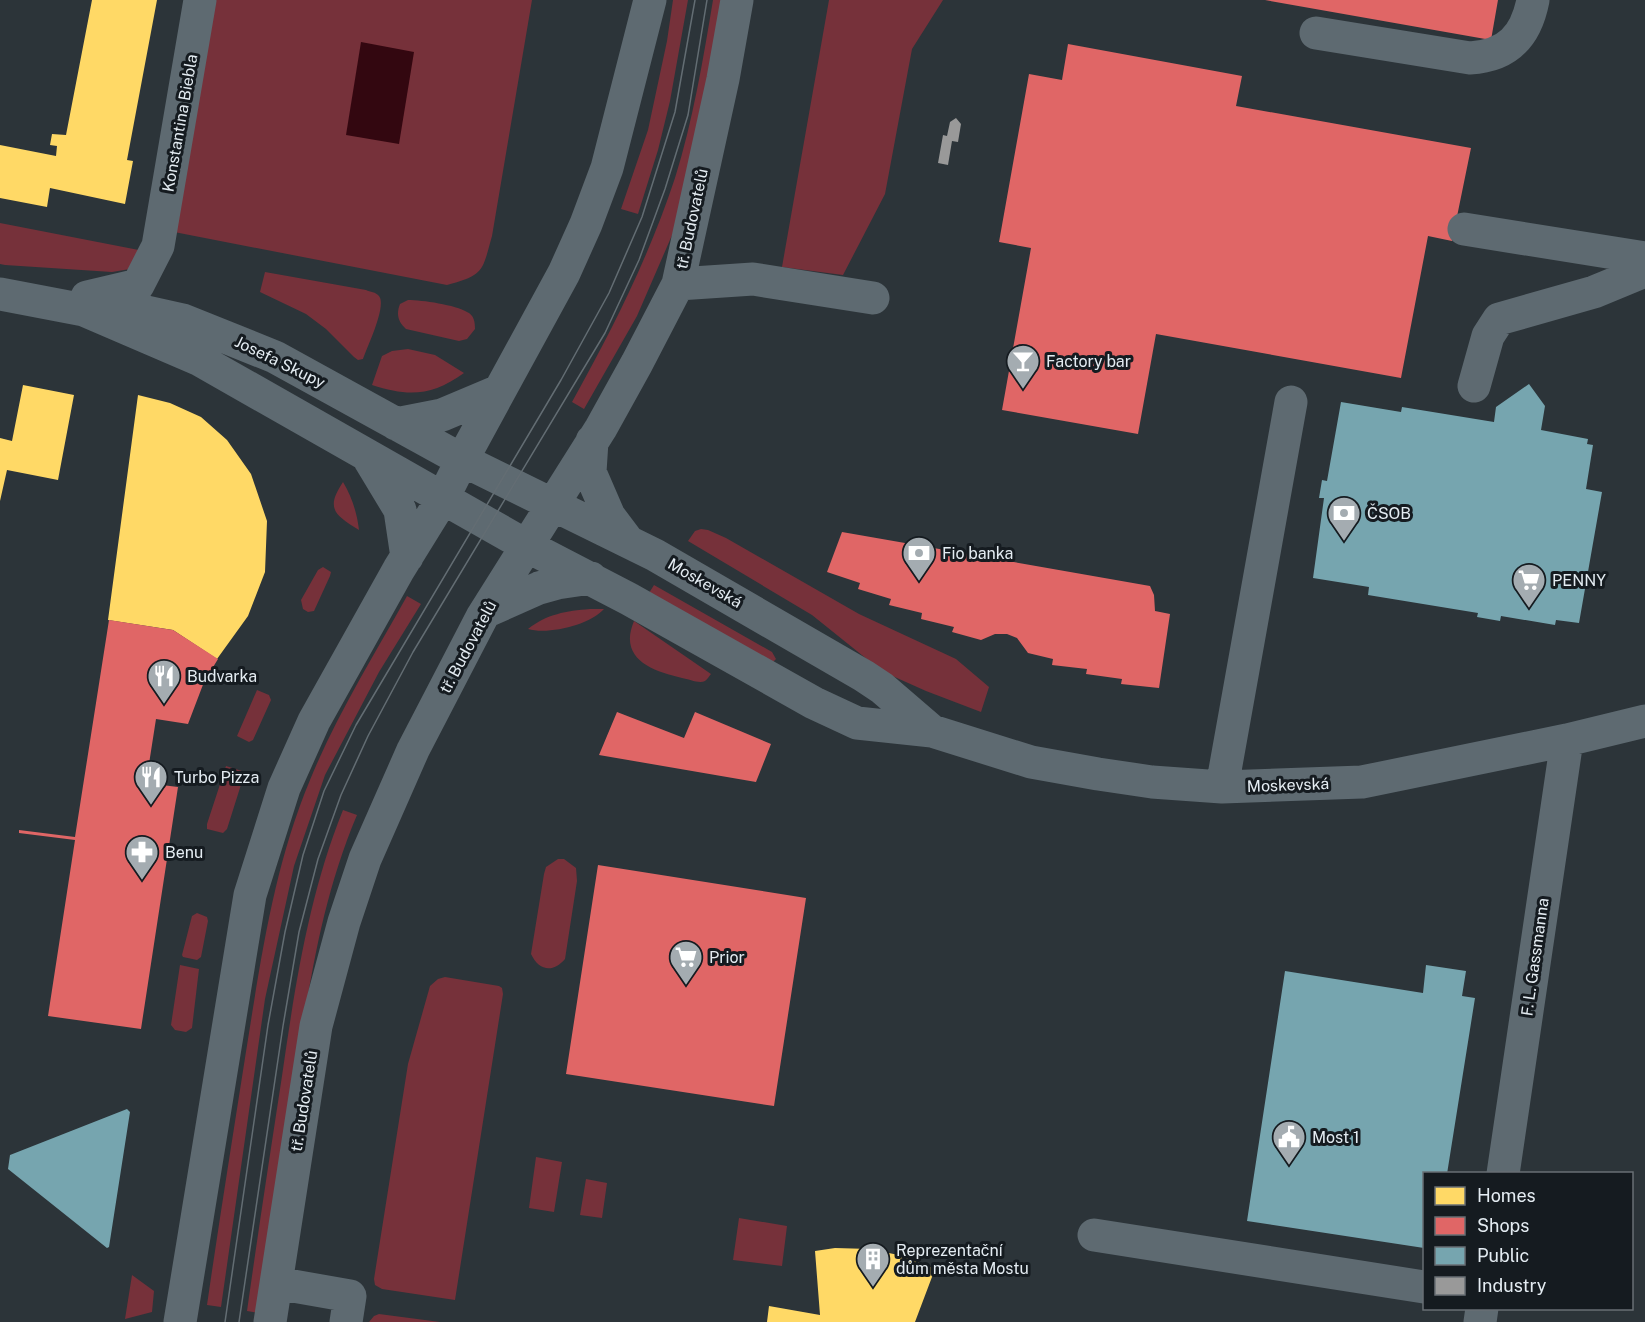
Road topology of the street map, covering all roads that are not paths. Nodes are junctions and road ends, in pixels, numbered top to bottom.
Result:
1 (200, 0) edge
2 (650, 0) edge
3 (737, 0) edge
4 (1533, 0) edge
5 (1316, 33) dead end
6 (1464, 229) dead end
7 (1645, 258) edge
8 (1645, 271) edge
9 (678, 284) junction
10 (0, 294) edge
11 (873, 298) dead end
12 (69, 307) junction
13 (1474, 386) dead end
14 (499, 391) junction
15 (1291, 402) dead end
16 (396, 424) junction
17 (592, 441) junction
18 (366, 453) junction
19 (462, 460) junction
20 (443, 498) junction
21 (553, 504) junction
22 (629, 542) junction
23 (527, 546) junction
24 (407, 557) junction
25 (591, 578) junction
26 (485, 612) junction
27 (1645, 721) edge
28 (932, 732) junction
29 (1567, 740) junction
30 (1222, 787) junction
31 (1503, 1172) edge
32 (1094, 1235) dead end
33 (276, 1283) junction
34 (1423, 1287) edge
35 (348, 1309) edge
36 (180, 1322) edge
37 (270, 1322) edge

1 - 12 street, Konstantina Biebla
2 - 14 street
3 - 9 street, tř. Budovatelů
4 - 5 street
6 - 7 street
8 - 13 street
9 - 11 street
9 - 17 street, tř. Budovatelů
10 - 12 street, Josefa Skupy
12 - 16 street, Josefa Skupy
12 - 18 street, Josefa Skupy
14 - 16 street
14 - 19 street
15 - 30 street
16 - 19 street, Josefa Skupy
17 - 21 street, tř. Budovatelů
17 - 22 street
18 - 20 street, Josefa Skupy
18 - 24 street
19 - 20 street
19 - 21 street, Moskevská
20 - 23 street, Josefa Skupy
20 - 24 street
21 - 22 street, Moskevská
21 - 23 street, tř. Budovatelů
22 - 28 street, Moskevská
23 - 25 street, Moskevská
23 - 26 street, tř. Budovatelů
24 - 36 street
25 - 26 street
25 - 28 street, Moskevská
26 - 33 street, tř. Budovatelů
27 - 29 street, Moskevská
28 - 30 street, Moskevská
29 - 30 street, Moskevská
29 - 31 street, F. L. Gassmanna
32 - 34 street
33 - 35 street
33 - 37 street, tř. Budovatelů

